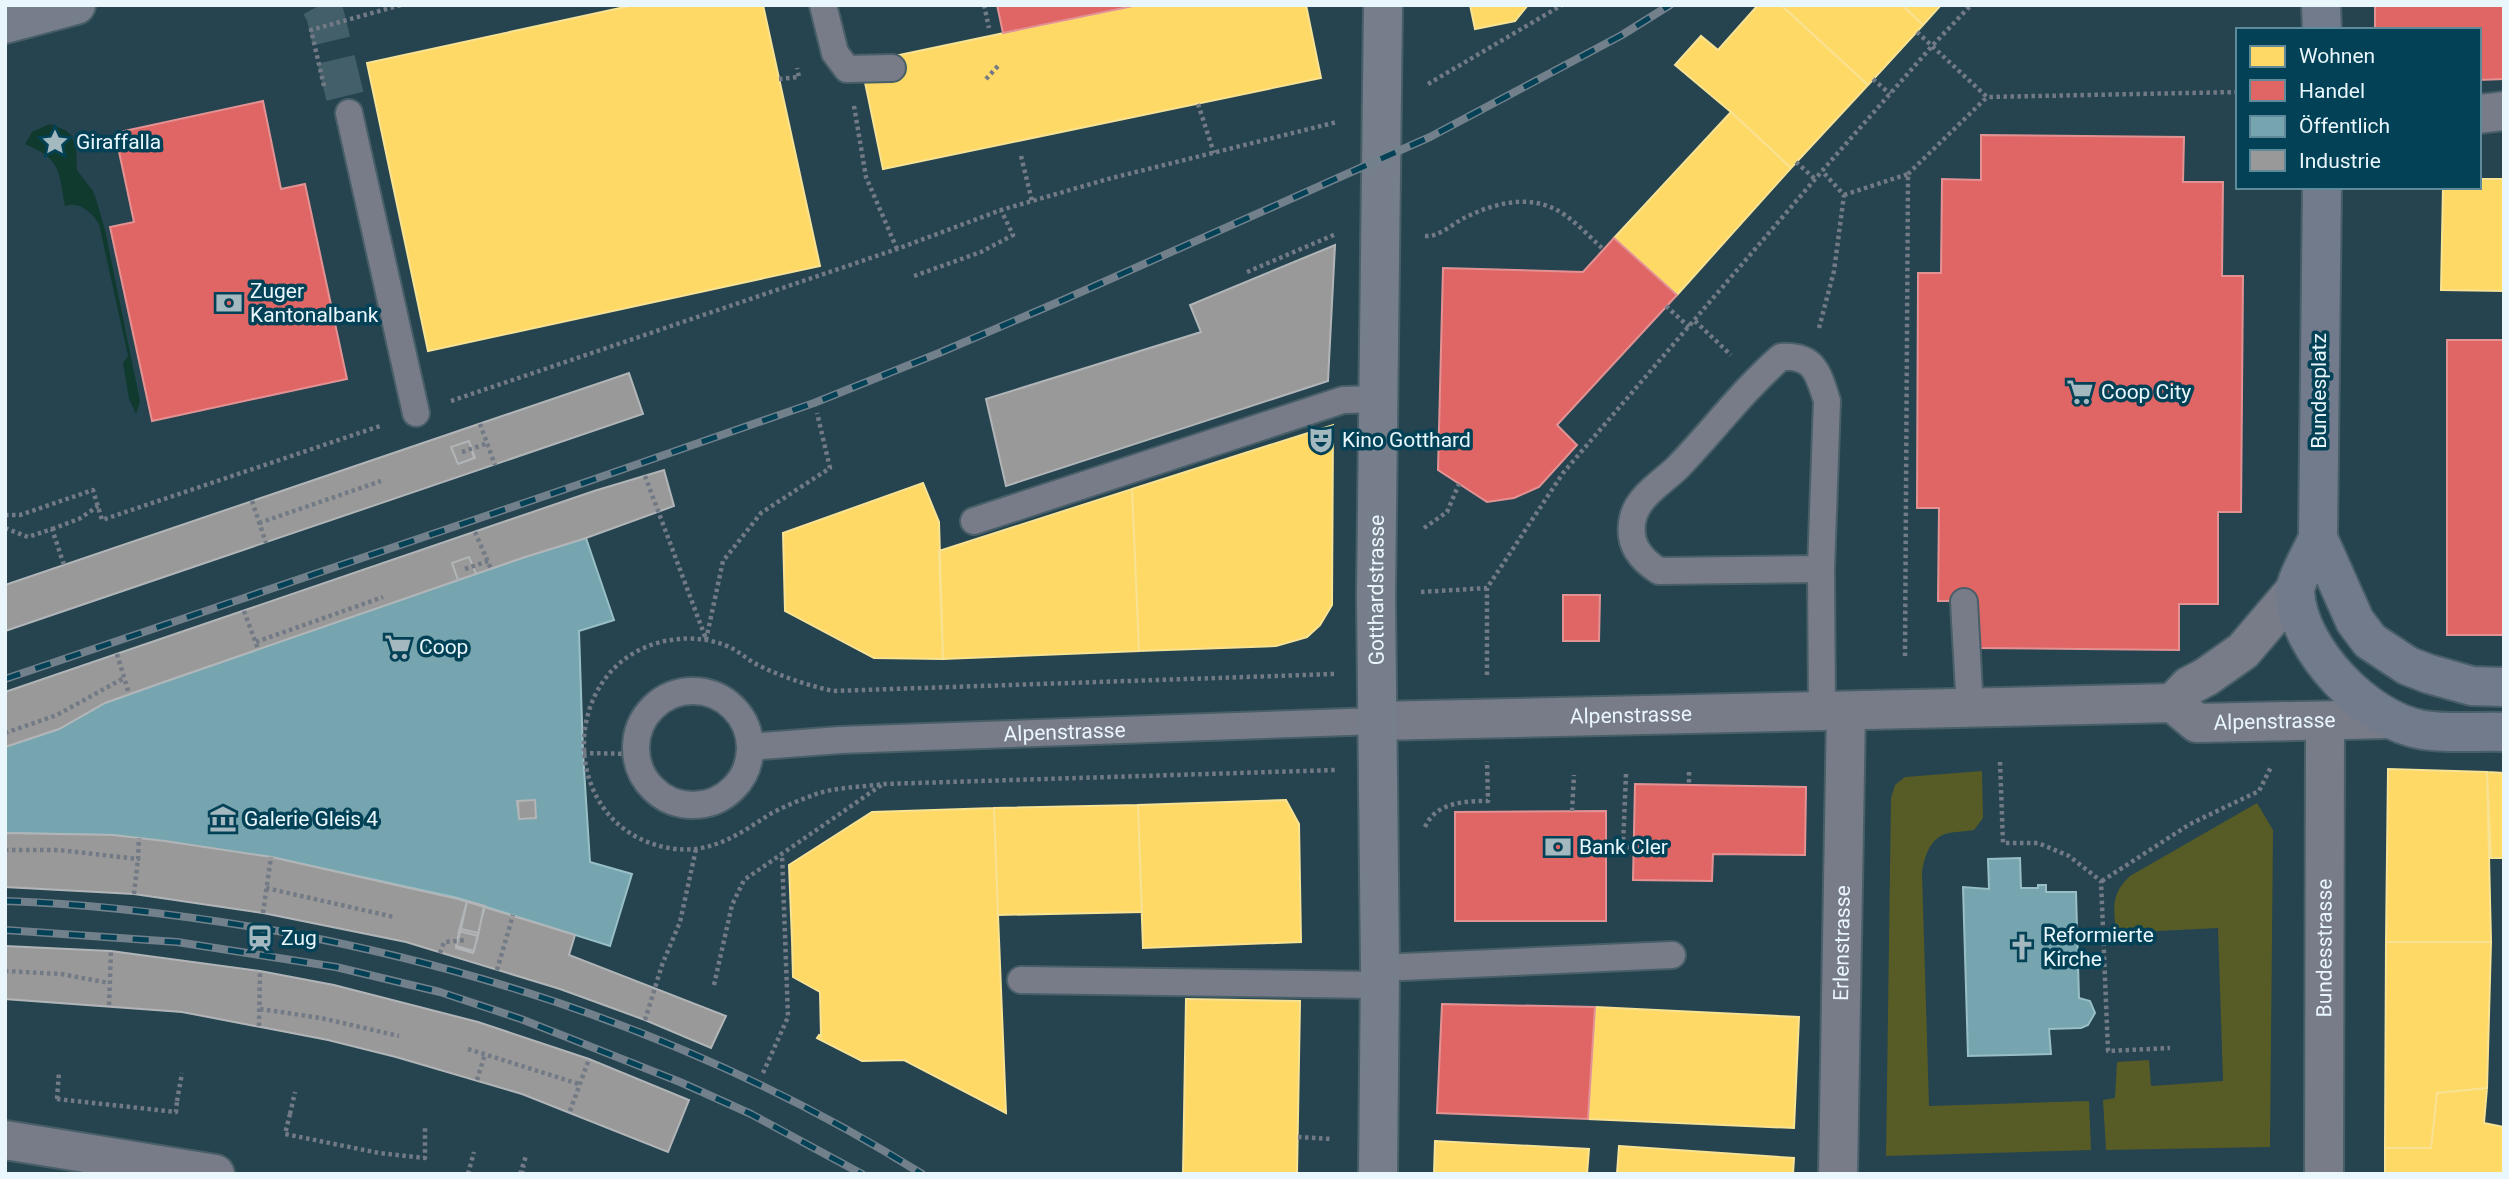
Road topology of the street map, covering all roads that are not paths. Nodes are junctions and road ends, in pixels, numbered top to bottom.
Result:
1 (76, 5) edge
2 (823, 5) edge
3 (1383, 5) edge
4 (2321, 5) edge
5 (5, 24) edge
6 (2322, 28) edge
7 (892, 68) dead end
8 (2504, 111) edge
9 (349, 113) tunnel mouth
10 (2481, 114) edge
11 (2322, 189) edge
12 (1378, 399) junction
13 (416, 414) road end
14 (974, 521) dead end
15 (2318, 538) junction
16 (1821, 569) junction
17 (2295, 590) junction
18 (1964, 601) dead end
19 (2488, 686) edge
20 (2173, 703) junction
21 (1970, 709) junction
22 (1834, 712) junction
23 (2391, 719) junction
24 (1377, 721) junction
25 (2325, 722) junction
26 (2504, 732) edge
27 (750, 747) junction
28 (1672, 955) dead end
29 (1380, 976) junction
30 (1021, 980) dead end
31 (5, 1140) edge
32 (215, 1174) edge
33 (1378, 1174) edge
34 (1838, 1174) edge
35 (2324, 1174) edge

1 - 5 street
2 - 7 lane
3 - 12 street, Gotthardstrasse
4 - 6 main road
8 - 10 street
9 - 13 lane
11 - 15 main road, Bundesplatz
12 - 14 lane
12 - 24 street, Gotthardstrasse
15 - 17 main road, Bundesplatz
15 - 19 main road
16 - 16 lane
16 - 22 lane
17 - 20 street, Bundesplatz
17 - 23 main road
18 - 21 lane
19 - 23 main road
20 - 21 street, Alpenstrasse
20 - 25 street, Alpenstrasse
21 - 22 street, Alpenstrasse
22 - 24 street, Alpenstrasse
22 - 34 street, Erlenstrasse
23 - 25 street, Alpenstrasse
23 - 26 main road, Alpenstrasse
24 - 27 lane, Alpenstrasse
24 - 29 street, Gotthardstrasse
25 - 35 street, Bundesstrasse
27 - 27 lane
28 - 29 lane
29 - 30 lane
29 - 33 street, Gotthardstrasse
31 - 32 street

